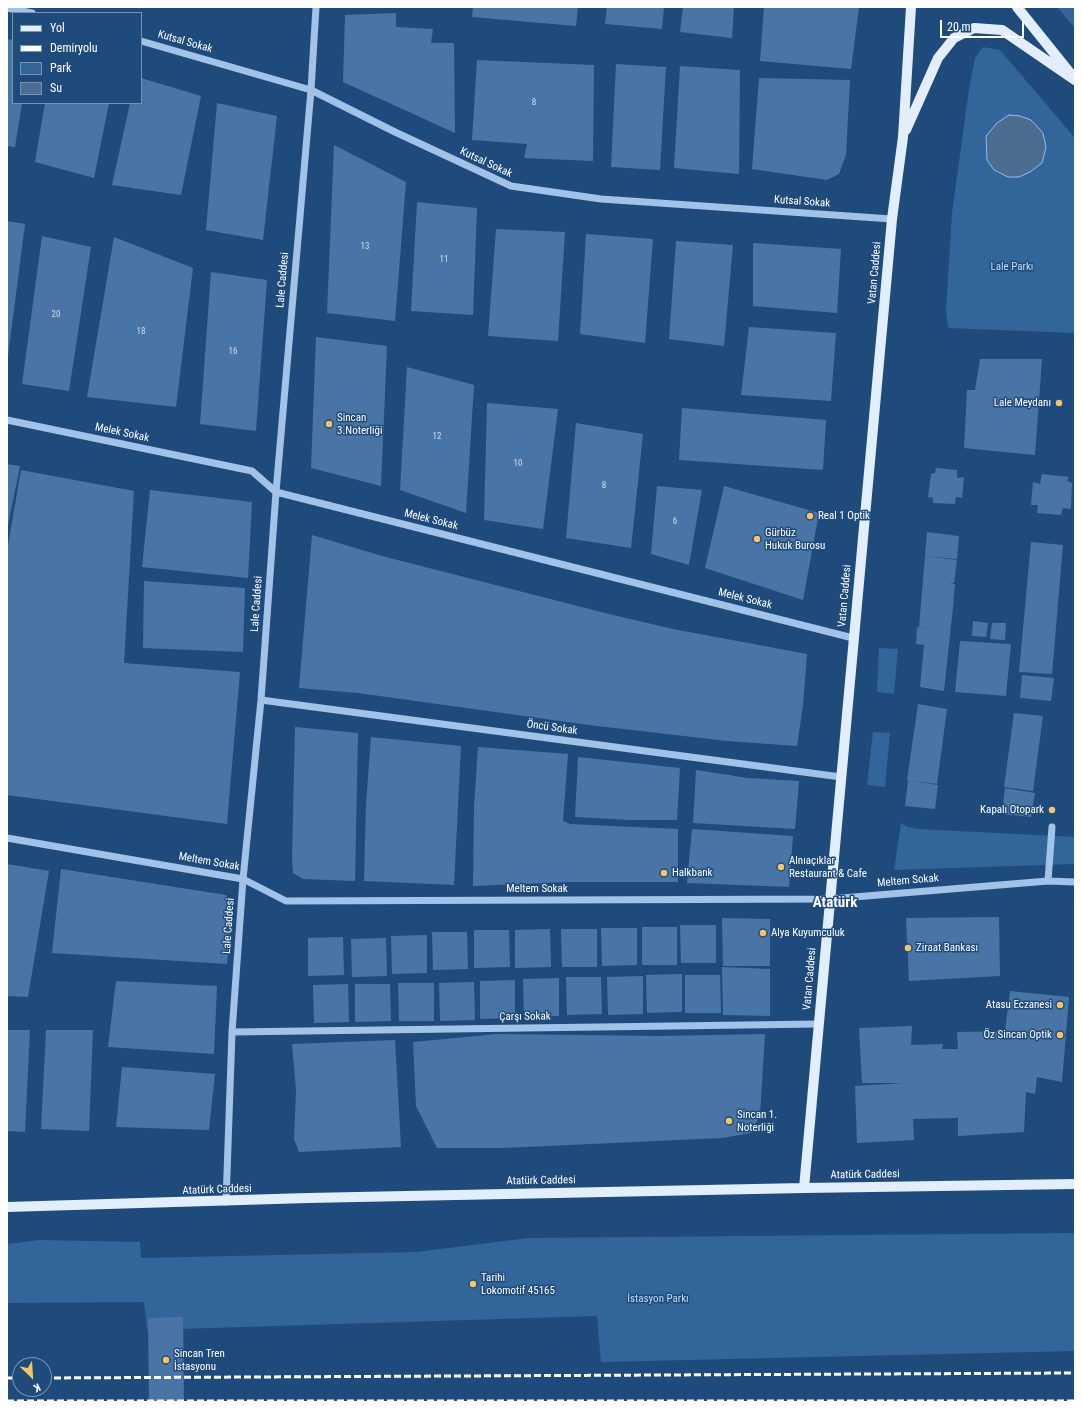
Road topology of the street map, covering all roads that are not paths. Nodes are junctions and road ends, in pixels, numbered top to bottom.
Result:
1 (316, 7) edge
2 (911, 7) edge
3 (1018, 7) edge
4 (7, 8) edge
5 (27, 12) edge
6 (142, 41) edge
7 (1075, 80) edge
8 (311, 90) junction
9 (903, 137) junction
10 (892, 219) junction
11 (7, 420) edge
12 (276, 492) junction
13 (853, 638) junction
14 (261, 700) junction
15 (841, 778) junction
16 (1052, 827) dead end
17 (7, 838) edge
18 (243, 879) junction
19 (1048, 881) junction
20 (1075, 882) edge
21 (830, 899) junction
22 (818, 1024) junction
23 (232, 1032) junction
24 (1075, 1184) edge
25 (804, 1188) junction
26 (226, 1202) junction
27 (7, 1207) edge

1 - 8 street, Lale Caddesi
2 - 9 main road, Vatan Caddesi
3 - 7 main road
4 - 5 street
6 - 8 street, Kutsal Sokak
7 - 9 main road
8 - 10 street, Kutsal Sokak
8 - 12 street, Lale Caddesi
9 - 10 main road, Vatan Caddesi
10 - 13 main road, Vatan Caddesi
11 - 12 street, Melek Sokak
12 - 13 street, Melek Sokak
12 - 14 street, Lale Caddesi
13 - 15 main road, Vatan Caddesi
14 - 15 street, Öncü Sokak
14 - 18 street, Lale Caddesi
15 - 21 main road, Vatan Caddesi
16 - 19 street
17 - 18 street, Meltem Sokak
18 - 21 street, Meltem Sokak
18 - 23 street, Lale Caddesi
19 - 20 street, Meltem Sokak
19 - 21 street, Meltem Sokak
21 - 22 main road, Vatan Caddesi
22 - 23 street, Çarşı Sokak
22 - 25 main road, Vatan Caddesi
23 - 26 street, Lale Caddesi
24 - 25 main road, Atatürk Caddesi
25 - 26 main road, Atatürk Caddesi
26 - 27 main road, Atatürk Caddesi

